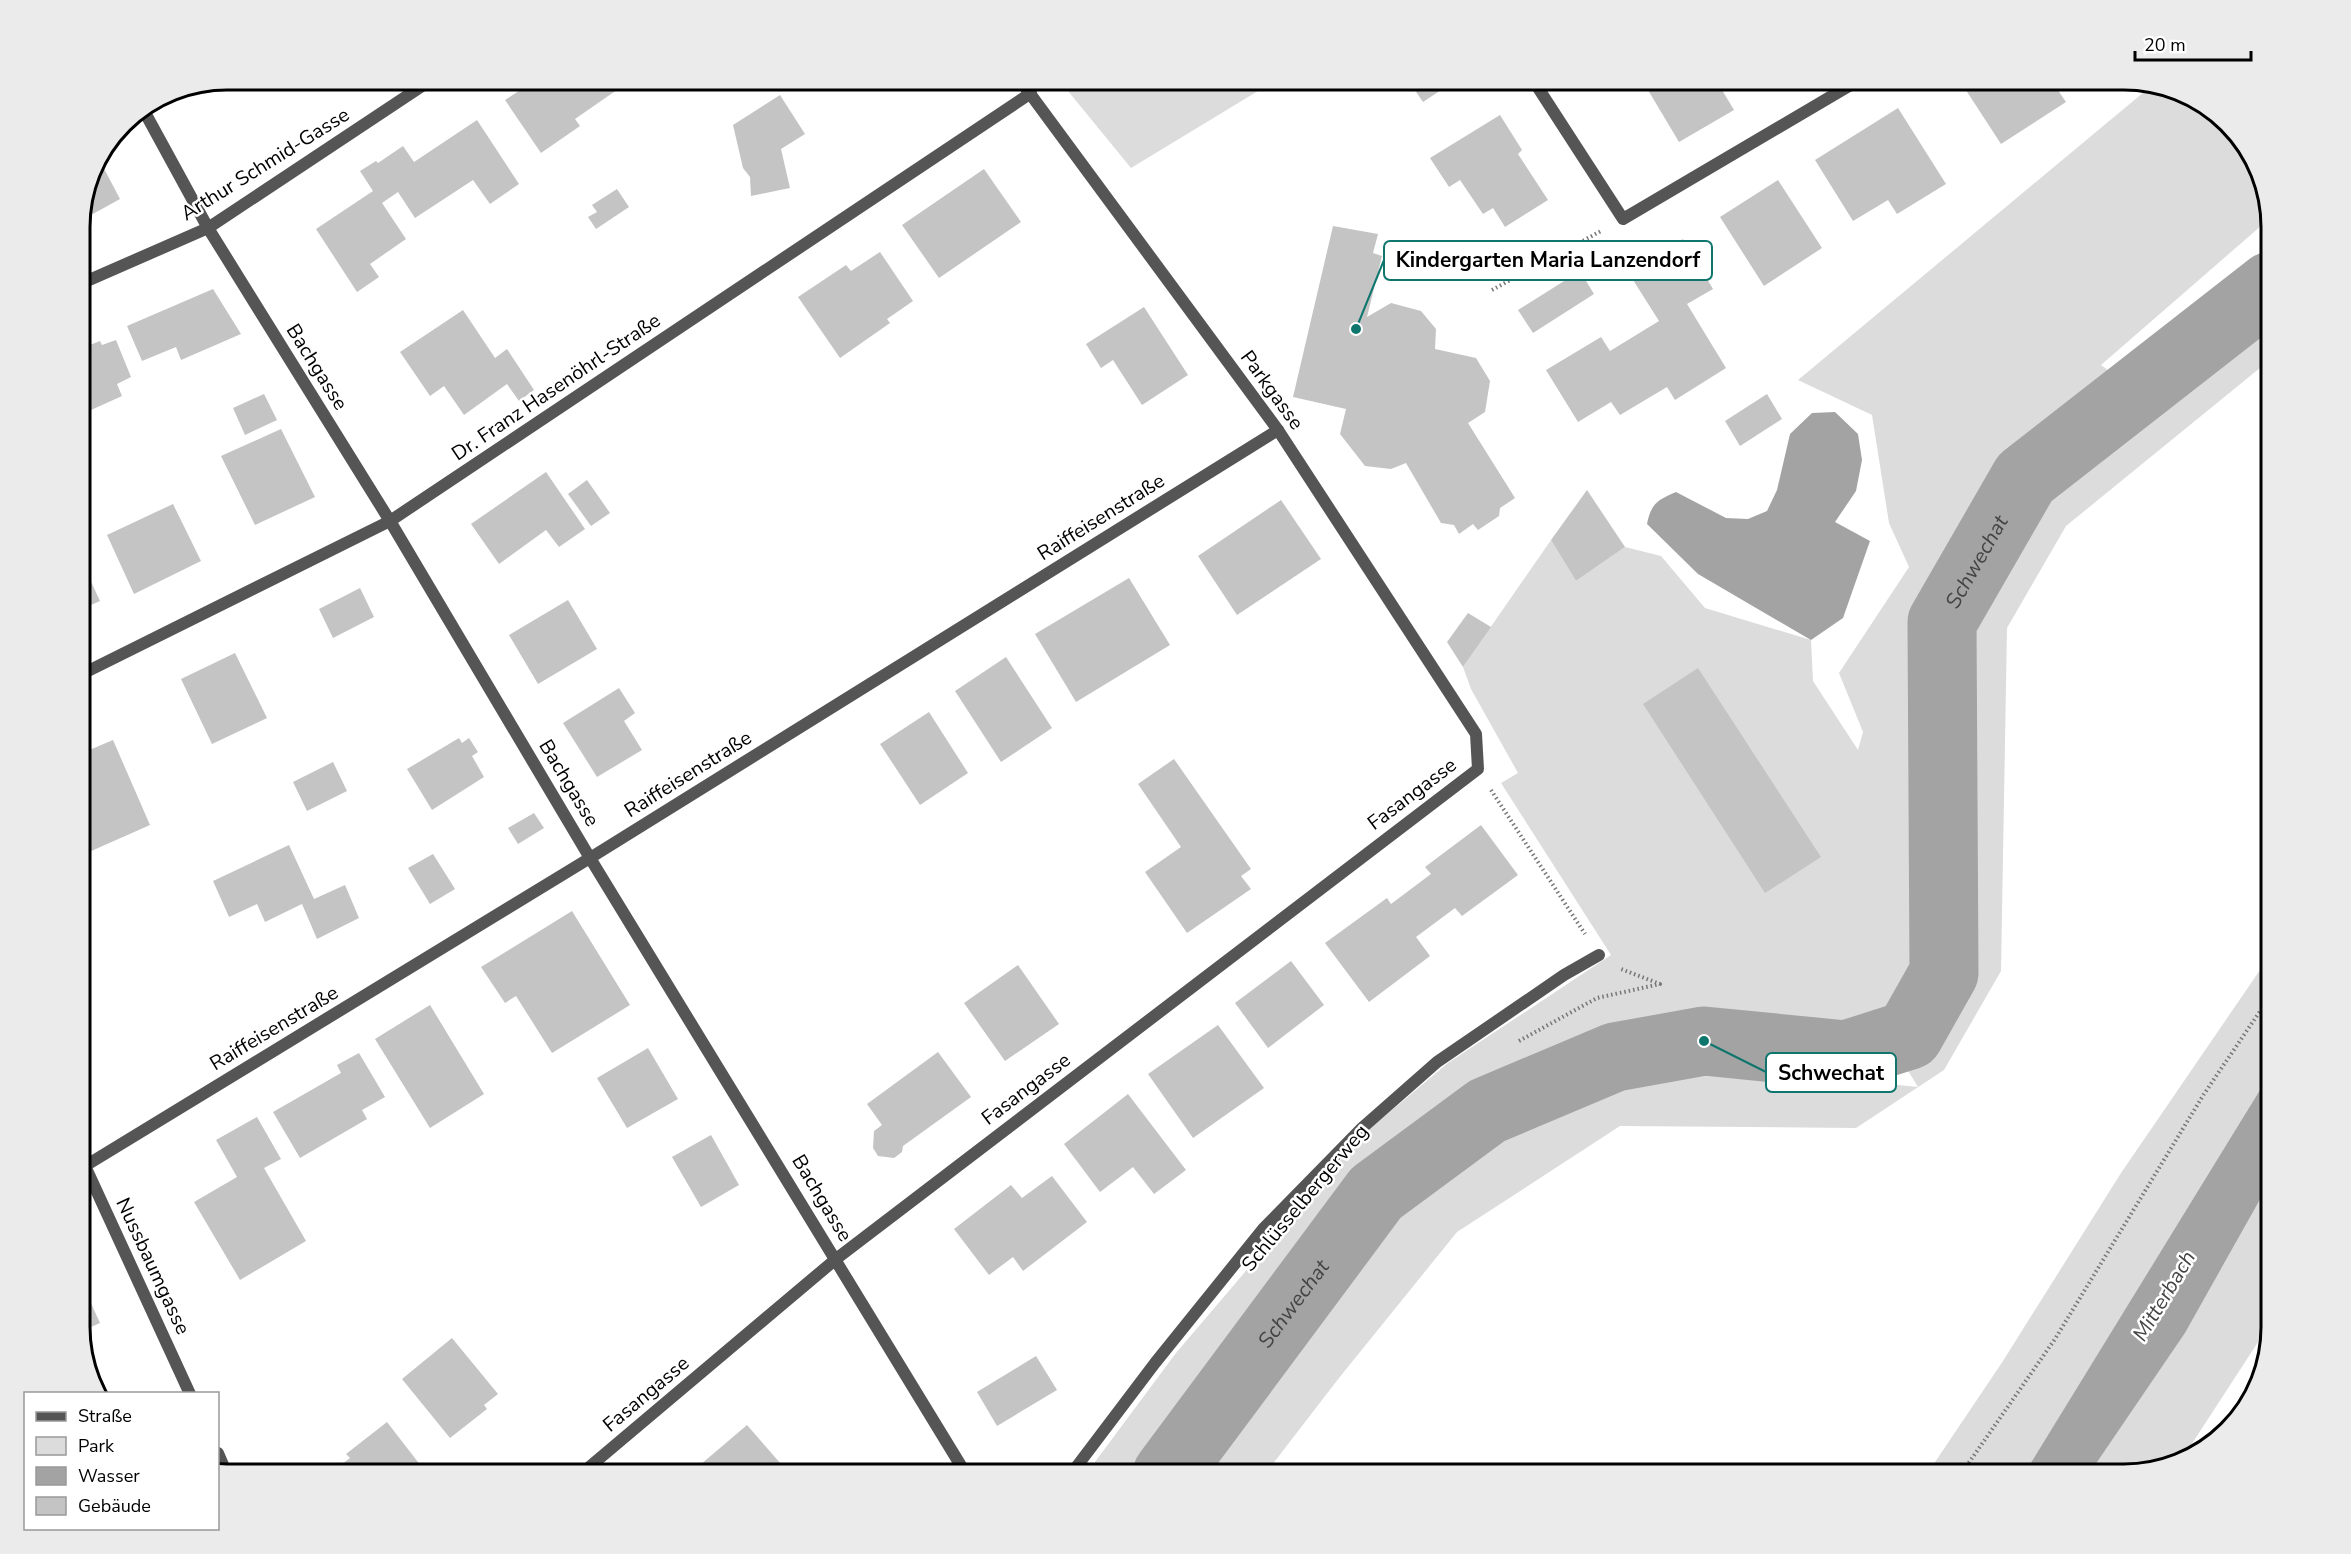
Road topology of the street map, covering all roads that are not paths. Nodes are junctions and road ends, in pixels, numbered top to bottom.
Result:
1 (416, 90) edge
2 (1028, 90) edge
3 (1539, 90) edge
4 (1842, 90) edge
5 (1031, 93) junction
6 (147, 116) edge
7 (208, 228) junction
8 (90, 280) edge
9 (1278, 430) junction
10 (390, 521) junction
11 (90, 670) edge
12 (1476, 734) joint
13 (590, 858) junction
14 (1599, 955) road end
15 (90, 1155) edge
16 (90, 1177) edge
17 (836, 1259) junction
18 (189, 1392) edge
19 (593, 1464) edge
20 (960, 1464) edge
21 (1079, 1464) edge

1 - 7 street, Arthur Schmid-Gasse
2 - 5 street, Parkgasse
3 - 4 street
5 - 9 street, Parkgasse
5 - 10 street, Dr. Franz Hasenöhrl-Straße
6 - 7 street, Bachgasse
7 - 8 street, Arthur Schmid-Gasse
7 - 10 street, Bachgasse
9 - 12 street, Parkgasse
9 - 13 street, Raiffeisenstraße
10 - 11 street, Dr. Franz Hasenöhrl-Straße
10 - 13 street, Bachgasse
12 - 17 street, Fasangasse
13 - 15 street, Raiffeisenstraße
13 - 17 street, Bachgasse
14 - 21 street
16 - 18 street, Nussbaumgasse
17 - 19 street, Fasangasse
17 - 20 street, Bachgasse

